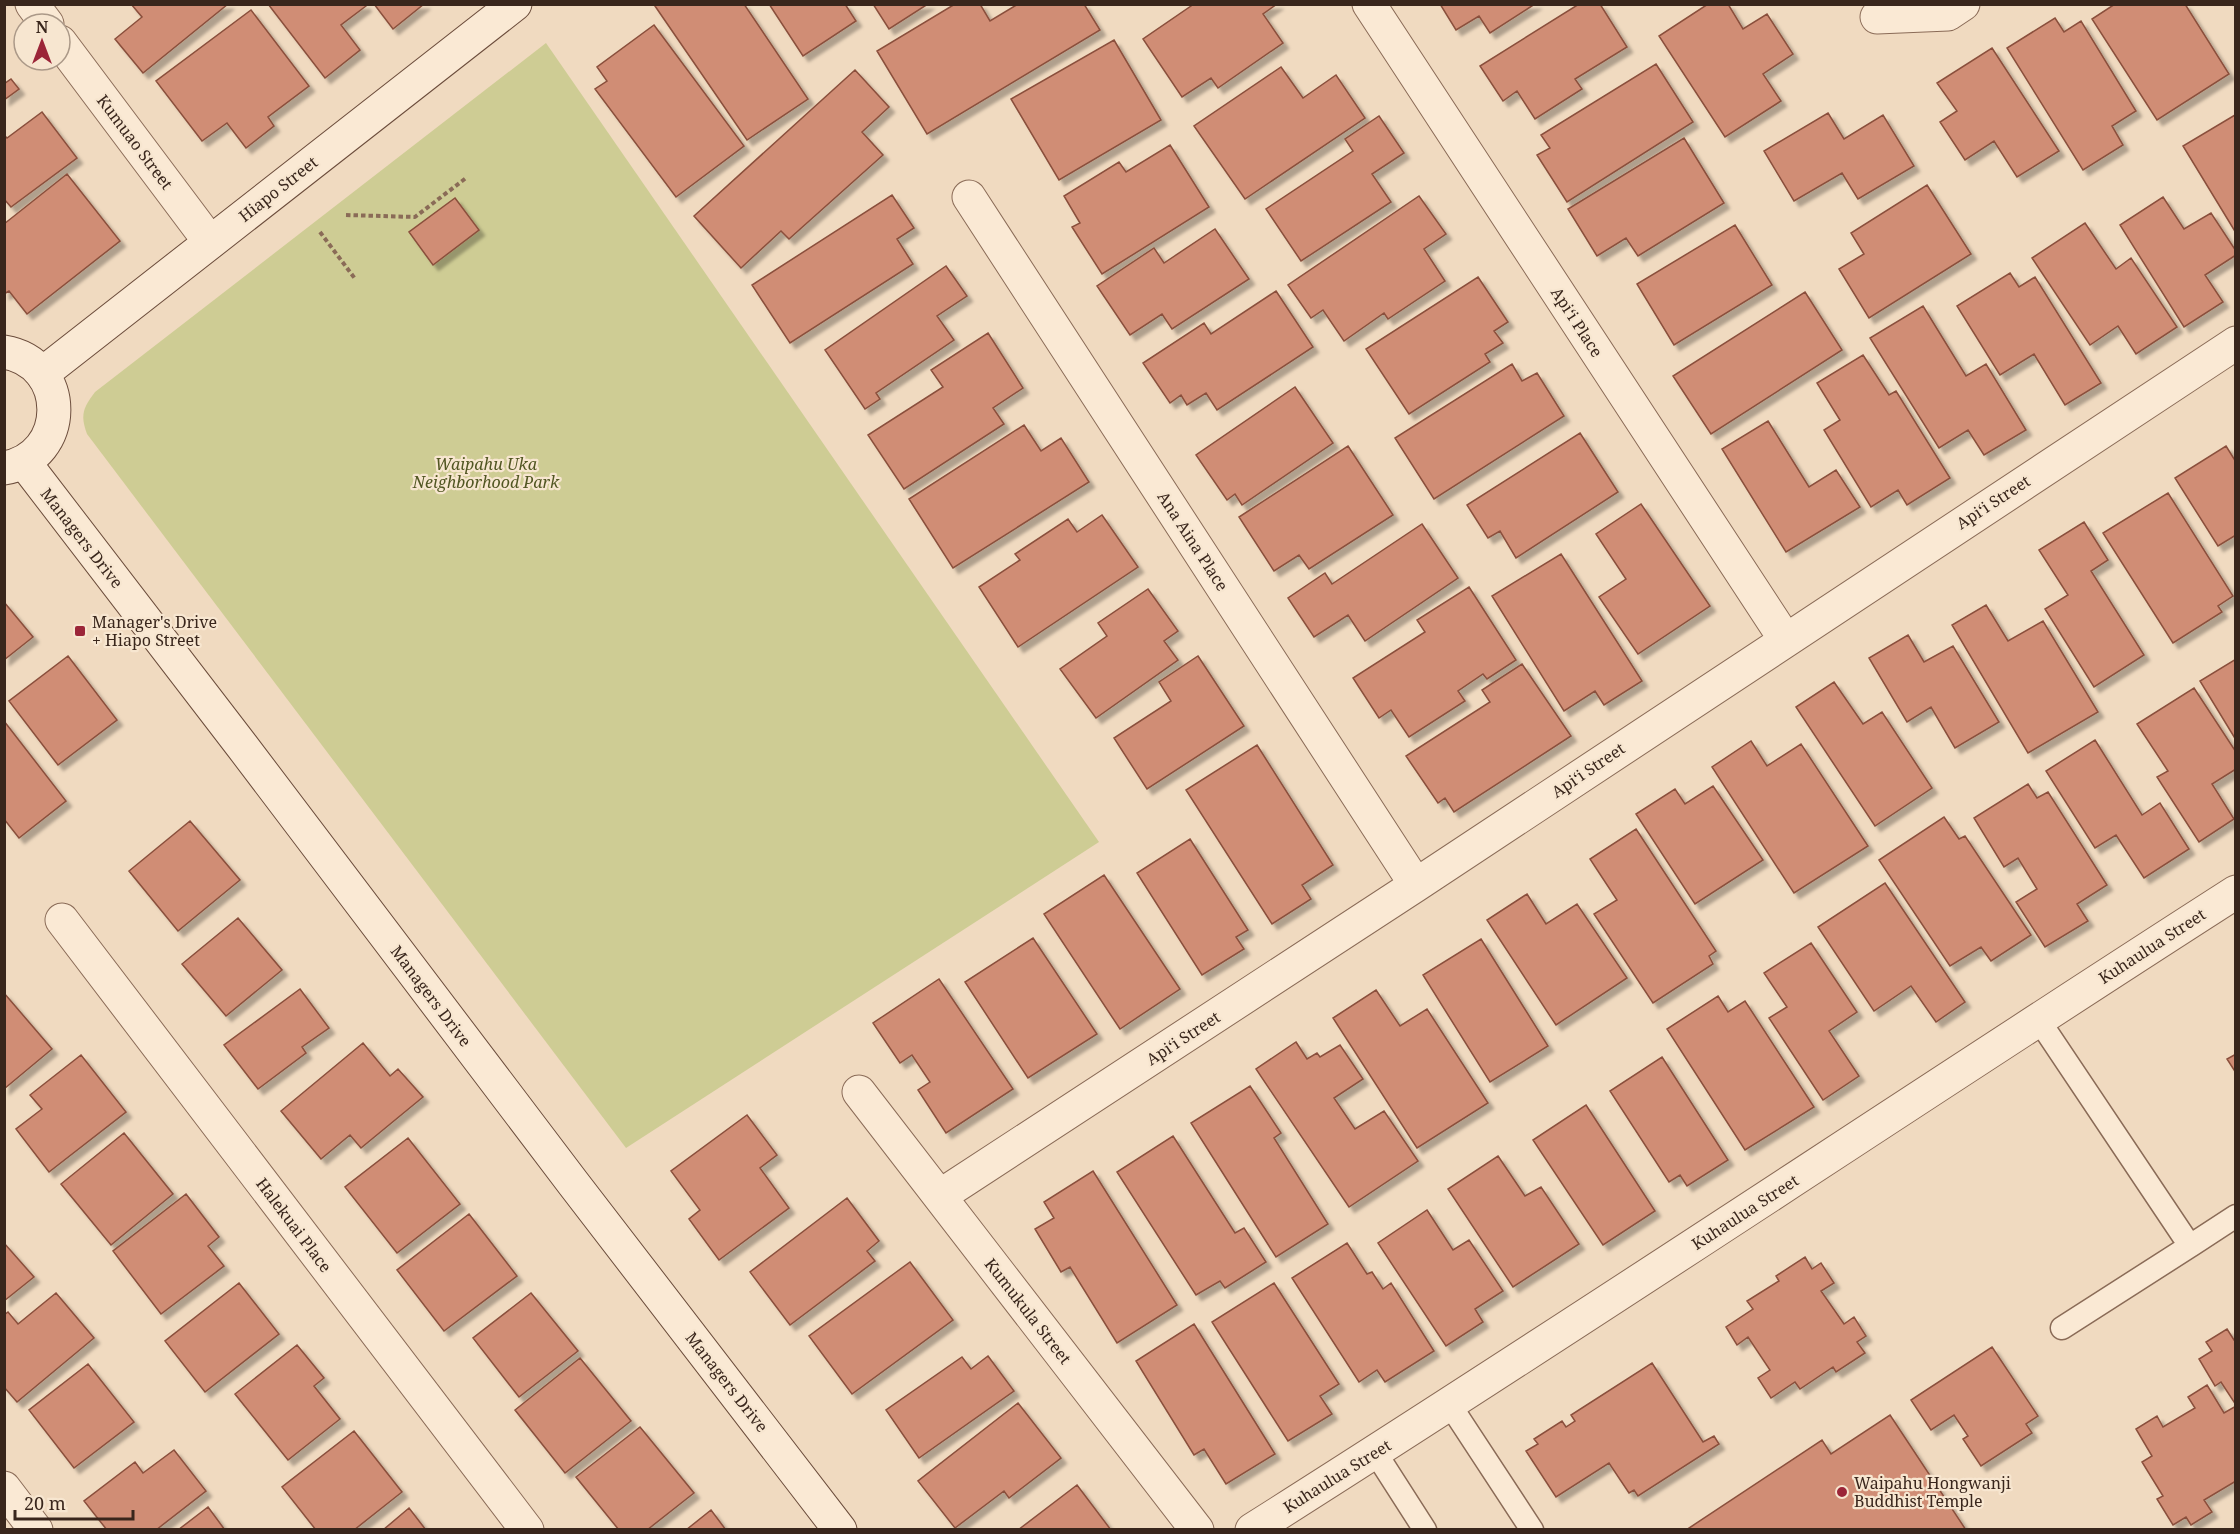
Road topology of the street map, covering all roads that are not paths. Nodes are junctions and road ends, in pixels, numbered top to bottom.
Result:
1 (515, 4) edge
2 (1369, 4) edge
3 (1963, 4) edge
4 (1877, 18) dead end
5 (72, 58) edge
6 (969, 197) dead end
7 (210, 242) junction
8 (2235, 343) edge
9 (4, 352) edge
10 (42, 374) junction
11 (14, 465) edge
12 (1785, 639) junction
13 (1416, 885) junction
14 (2235, 892) edge
15 (62, 920) dead end
16 (2038, 1019) junction
17 (859, 1092) dead end
18 (940, 1196) junction
19 (2235, 1216) edge
20 (2190, 1246) junction
21 (2062, 1328) dead end
22 (1449, 1406) junction
23 (1375, 1452) junction
24 (4, 1488) edge
25 (36, 1530) edge
26 (526, 1530) edge
27 (840, 1530) edge
28 (1197, 1530) edge
29 (1252, 1530) edge
30 (1425, 1530) edge
31 (1532, 1530) edge

1 - 7 street, Hiapo Street
2 - 12 street, Apiʻi Place
3 - 4 street
5 - 7 street, Kumuao Street
6 - 13 street, Ana Aina Place
7 - 10 street, Hiapo Street
8 - 12 street, Apiʻi Street
9 - 10 street
10 - 11 street
11 - 27 street, Managers Drive
12 - 13 street, Apiʻi Street
13 - 18 street, Apiʻi Street
14 - 16 street, Kuhaulua Street
15 - 26 street, Halekuai Place
16 - 20 lane
16 - 22 street, Kuhaulua Street
17 - 18 street, Kumukula Street
18 - 28 street, Kumukula Street
19 - 20 lane
20 - 21 lane
22 - 23 street, Kuhaulua Street
22 - 31 lane
23 - 29 street, Kuhaulua Street
23 - 30 lane
24 - 25 street

